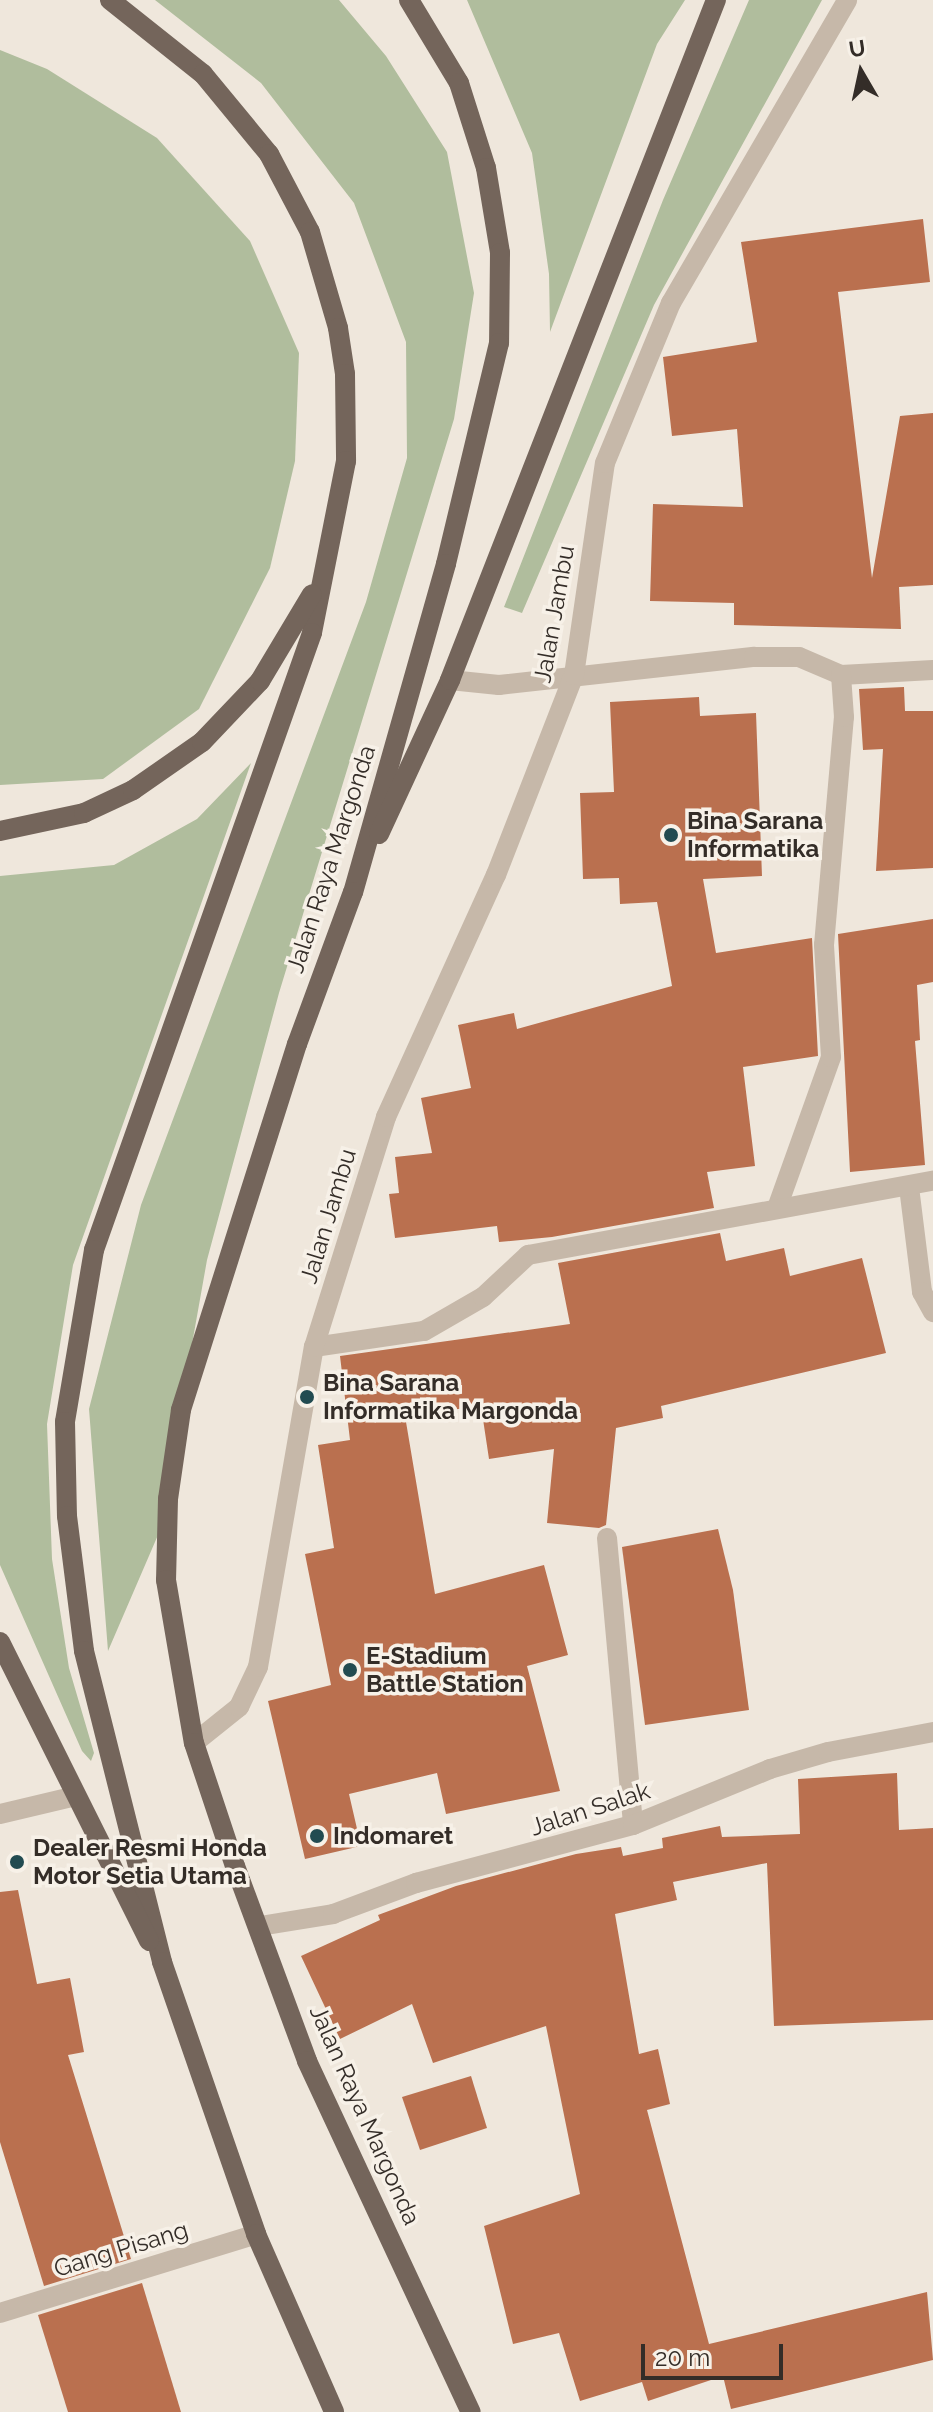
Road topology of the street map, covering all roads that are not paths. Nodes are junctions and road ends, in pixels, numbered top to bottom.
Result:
1 (110, 0) edge
2 (409, 0) edge
3 (716, 0) edge
4 (847, 0) edge
5 (332, 550) junction
6 (933, 670) edge
7 (574, 675) junction
8 (841, 675) junction
9 (450, 680) junction
10 (0, 831) edge
11 (353, 892) junction
12 (933, 1181) edge
13 (909, 1187) junction
14 (777, 1208) junction
15 (933, 1312) edge
16 (314, 1347) junction
17 (607, 1538) dead end
18 (0, 1642) edge
19 (933, 1732) edge
20 (194, 1743) junction
21 (76, 1796) junction
22 (0, 1814) edge
23 (633, 1825) junction
24 (260, 1926) junction
25 (162, 1962) junction
26 (256, 2234) junction
27 (0, 2313) edge
28 (334, 2412) edge
29 (471, 2412) edge

1 - 5 main road
2 - 11 main road, Jalan Raya Margonda
3 - 9 main road
4 - 7 street, Jalan Jambu
5 - 10 main road
5 - 25 main road
6 - 8 street
7 - 8 street
7 - 9 street
7 - 16 street, Jalan Jambu
8 - 14 street
9 - 11 main road
11 - 20 main road, Jalan Raya Margonda
12 - 13 street
13 - 14 street
13 - 15 street
14 - 16 street
16 - 20 street
17 - 23 street
18 - 21 main road
19 - 23 street, Jalan Salak
20 - 24 main road, Jalan Raya Margonda
21 - 22 street
21 - 25 main road
23 - 24 street, Jalan Salak
24 - 29 main road, Jalan Raya Margonda
25 - 26 main road
26 - 27 street, Gang Pisang
26 - 28 main road

